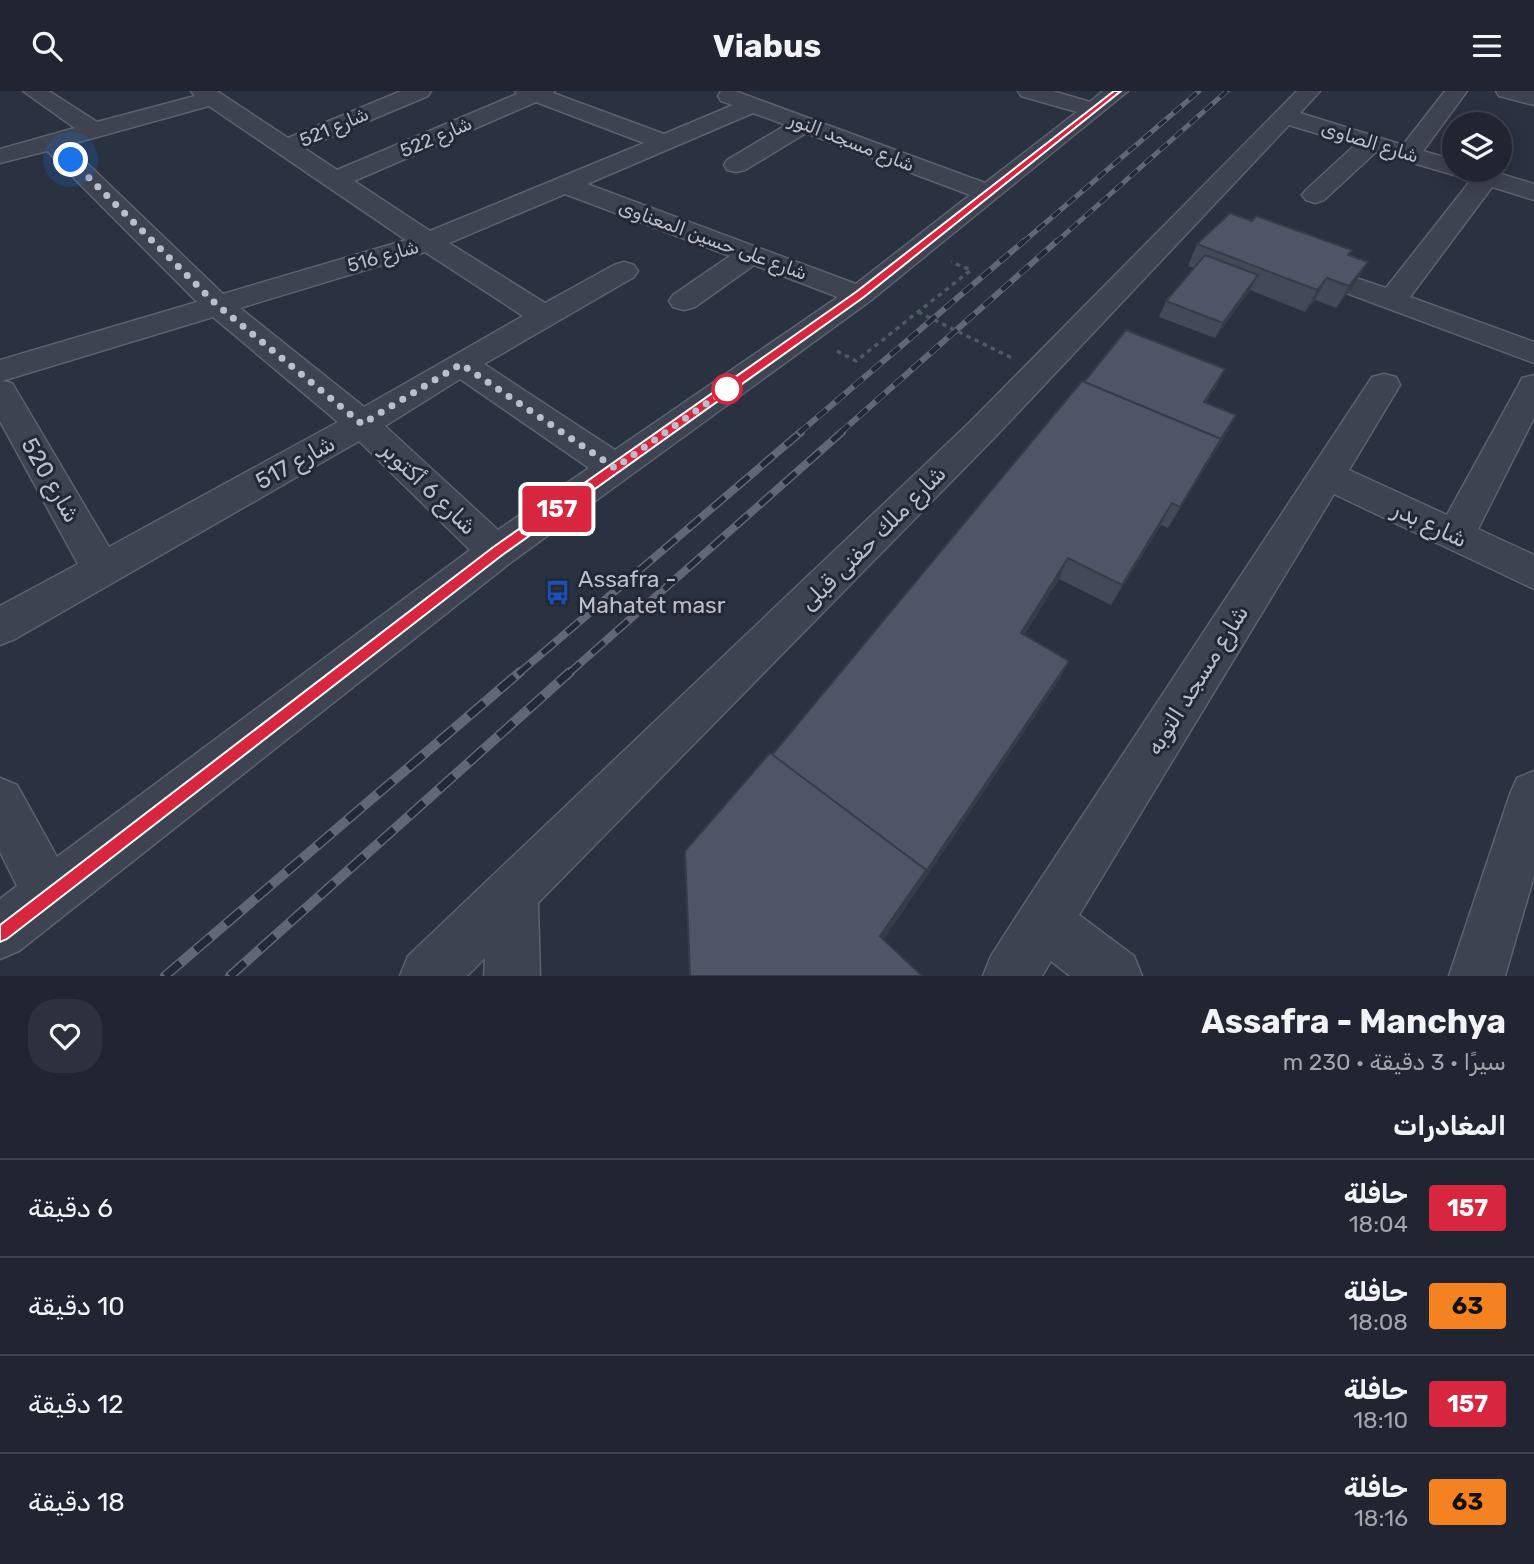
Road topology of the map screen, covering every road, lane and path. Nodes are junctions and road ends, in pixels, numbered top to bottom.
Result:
1 (34, 91) edge
2 (420, 91) edge
3 (718, 91) edge
4 (1030, 91) edge
5 (1456, 91) edge
6 (1507, 91) edge
7 (535, 92) edge
8 (207, 94) edge
9 (1534, 98) edge
10 (1104, 100) edge
11 (1297, 103) edge
12 (753, 105) junction
13 (804, 124) junction
14 (867, 126) dead end
15 (93, 130) junction
16 (844, 138) junction
17 (52, 142) junction
18 (664, 142) junction
19 (1372, 142) junction
20 (287, 147) junction
21 (1409, 153) junction
22 (0, 156) edge
23 (1442, 164) edge
24 (736, 165) dead end
25 (335, 180) junction
26 (1469, 182) edge
27 (1501, 182) edge
28 (565, 185) junction
29 (1534, 192) edge
30 (987, 193) junction
31 (1315, 195) dead end
32 (428, 242) junction
33 (752, 254) junction
34 (971, 270) dead end
35 (624, 271) dead end
36 (1359, 288) edge
37 (860, 295) junction
38 (1392, 300) junction
39 (684, 301) dead end
40 (216, 304) junction
41 (918, 312) junction
42 (544, 316) junction
43 (1534, 352) edge
44 (1012, 358) dead end
45 (856, 361) dead end
46 (461, 364) junction
47 (0, 371) edge
48 (1384, 385) dead end
49 (1534, 386) edge
50 (0, 391) edge
51 (362, 424) junction
52 (615, 468) junction
53 (1326, 475) junction
54 (1455, 536) junction
55 (496, 552) junction
56 (101, 569) junction
57 (1534, 573) edge
58 (0, 627) edge
59 (0, 801) edge
60 (1529, 826) edge
61 (49, 894) junction
62 (512, 894) junction
63 (1044, 922) junction
64 (0, 932) edge
65 (428, 976) edge
66 (512, 976) edge
67 (1011, 976) edge
68 (1114, 976) edge
69 (1477, 976) edge

1 - 15 street
2 - 20 street, شارع 521
3 - 12 street, شارع مسجد النور
4 - 10 street
5 - 21 street
6 - 9 street
7 - 18 street
7 - 25 street, شارع 522
8 - 15 street
8 - 20 street
10 - 30 street
11 - 19 street, شارع الصاوى
11 - 62 street, شارع ملك حفنى قبلى
12 - 13 street, شارع مسجد النور
12 - 18 street, شارع 516
13 - 16 street, شارع مسجد النور
13 - 24 street
14 - 16 street
15 - 17 street
16 - 30 street, شارع مسجد النور
17 - 22 street
17 - 40 street, شارع 6 أكتوبر
18 - 28 street, شارع 516
19 - 21 street, شارع الصاوى
19 - 31 street
20 - 25 street
21 - 23 street, شارع الصاوى
25 - 32 street
26 - 38 street
27 - 29 street
28 - 32 street, شارع 516
28 - 33 street, شارع على حسين المعناوى
30 - 37 street
32 - 40 street, شارع 516
32 - 42 street
33 - 37 street, شارع على حسين المعناوى
33 - 39 street
34 - 41 path
35 - 42 street, شارع 517
36 - 38 street
37 - 52 street
38 - 43 street
40 - 47 street, شارع 516
40 - 51 street, شارع 6 أكتوبر
41 - 44 path, bridge
41 - 45 path
42 - 46 street, شارع 517
46 - 51 street, شارع 517
46 - 52 street
48 - 53 street, شارع مسجد التوبه
49 - 54 street
50 - 56 street, شارع 520
51 - 55 street, شارع 6 أكتوبر
51 - 56 street, شارع 517
52 - 55 street
53 - 54 street, شارع بدر
53 - 63 street, شارع مسجد التوبه
54 - 57 street, شارع بدر
55 - 61 street
56 - 58 street, شارع 517
59 - 61 street
60 - 69 street
61 - 64 street
62 - 65 street, شارع ملك حفنى قبلى
62 - 66 street
63 - 67 street, شارع مسجد التوبه
63 - 68 street

